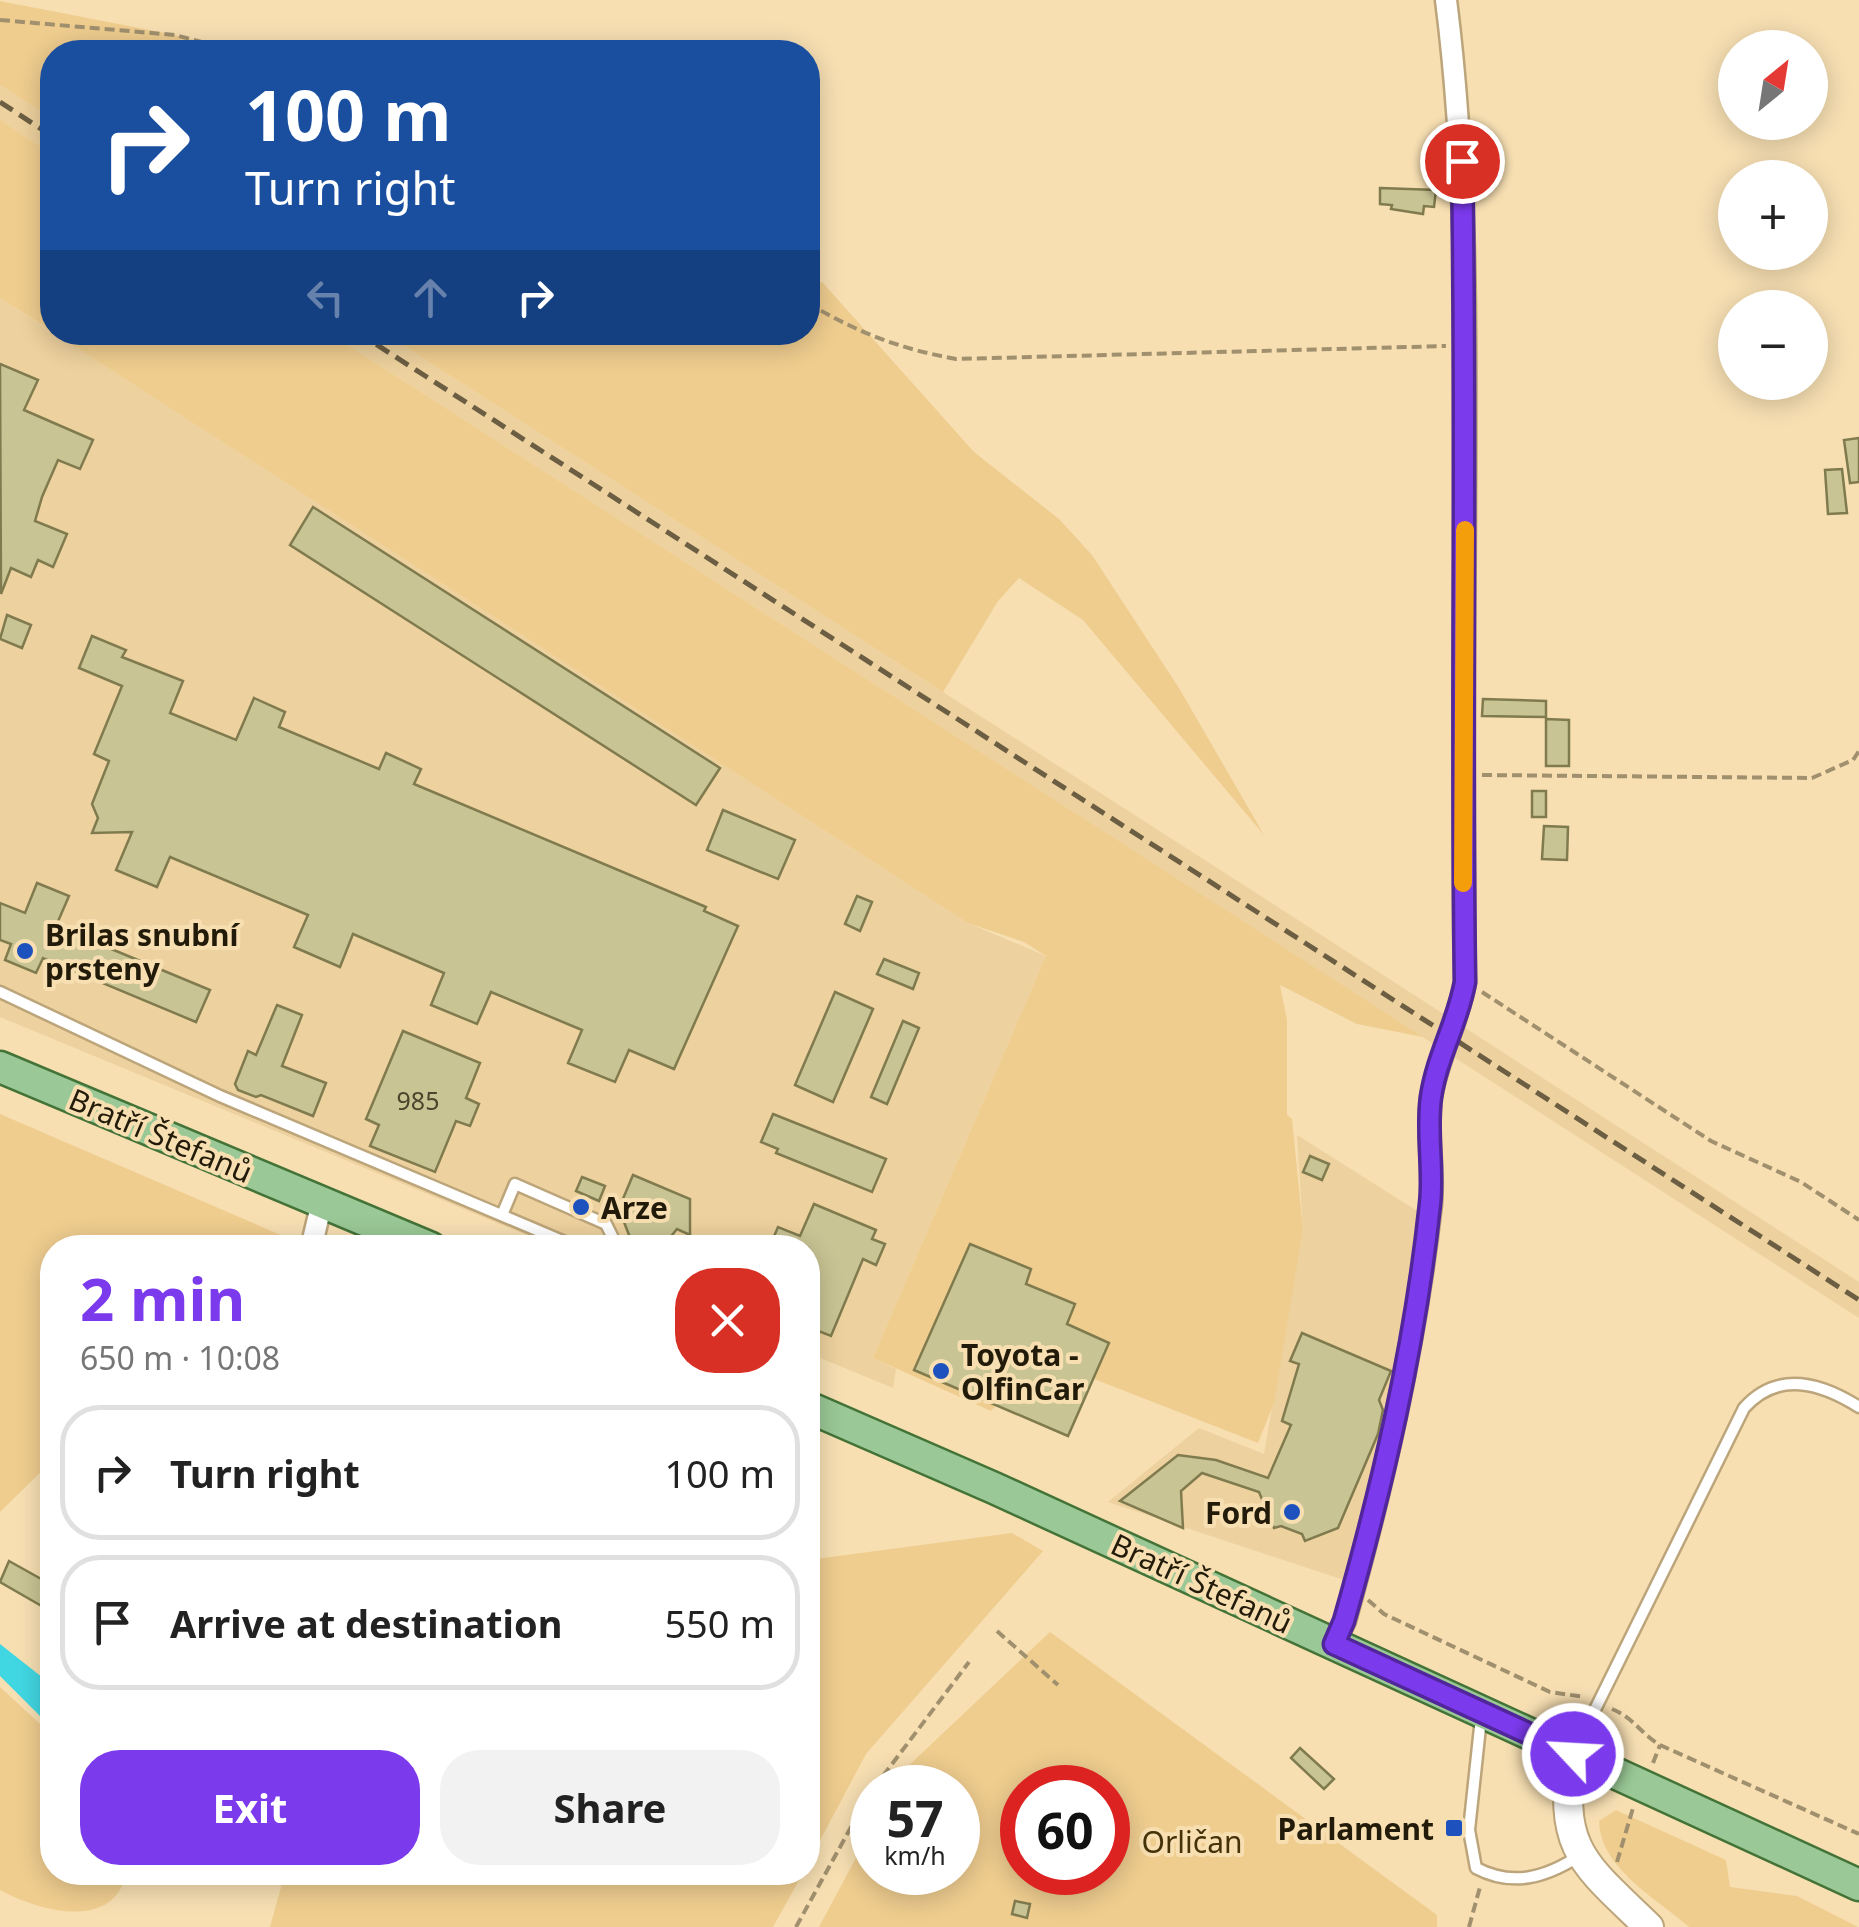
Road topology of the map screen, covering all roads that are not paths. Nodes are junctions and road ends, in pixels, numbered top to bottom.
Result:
1 (1446, 0) edge
2 (0, 992) edge
3 (0, 1067) edge
4 (322, 1202) junction
5 (502, 1215) junction
6 (314, 1235) edge
7 (400, 1235) edge
8 (549, 1235) edge
9 (612, 1235) edge
10 (1859, 1407) edge
11 (820, 1412) edge
12 (1334, 1644) junction
13 (1482, 1712) junction
14 (1573, 1754) junction
15 (1579, 1856) junction
16 (1859, 1885) edge
17 (1649, 1927) edge

1 - 12 street
2 - 5 lane
3 - 4 main road, Bratří Štefanů
4 - 6 street
4 - 7 main road, Bratří Štefanů
5 - 8 lane
5 - 9 lane
10 - 14 lane
11 - 12 main road, Bratří Štefanů
12 - 13 main road, Bratří Štefanů
13 - 14 main road, Bratří Štefanů
13 - 15 lane
14 - 15 street
14 - 16 main road, Bratří Štefanů
15 - 17 street

